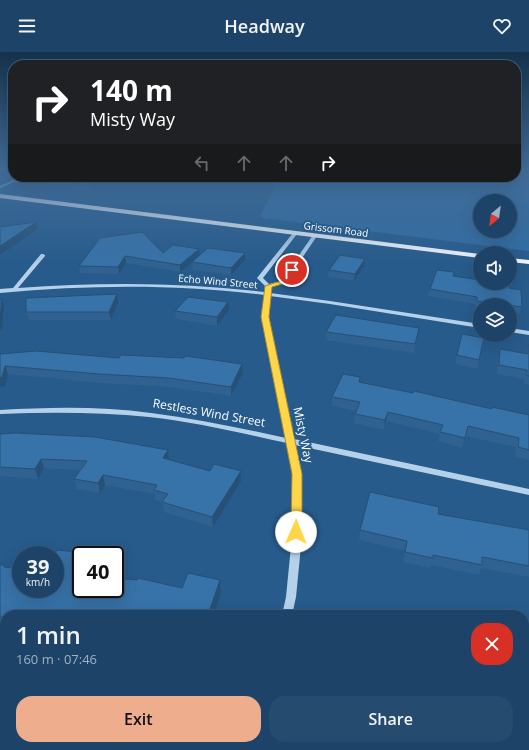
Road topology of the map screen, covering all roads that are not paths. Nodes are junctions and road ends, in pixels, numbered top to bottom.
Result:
1 (43, 202) edge
2 (294, 234) junction
3 (315, 236) junction
4 (43, 255) dead end
5 (473, 255) edge
6 (517, 261) edge
7 (529, 262) edge
8 (14, 290) junction
9 (268, 290) junction
10 (0, 291) edge
11 (473, 325) edge
12 (517, 331) edge
13 (529, 333) edge
14 (0, 412) edge
15 (291, 440) junction
16 (529, 492) edge
17 (288, 610) edge

1 - 2 main road, Grissom Road
2 - 3 main road, Grissom Road
2 - 9 street, Misty Way
3 - 5 main road, Grissom Road
3 - 9 street
4 - 8 street
6 - 7 main road
8 - 9 street, Echo Wind Street
8 - 10 street, Echo Wind Street
9 - 11 street, Echo Wind Street
9 - 15 street, Misty Way
12 - 13 street
14 - 15 street, Restless Wind Street
15 - 16 street, Restless Wind Street
15 - 17 street, Misty Way

